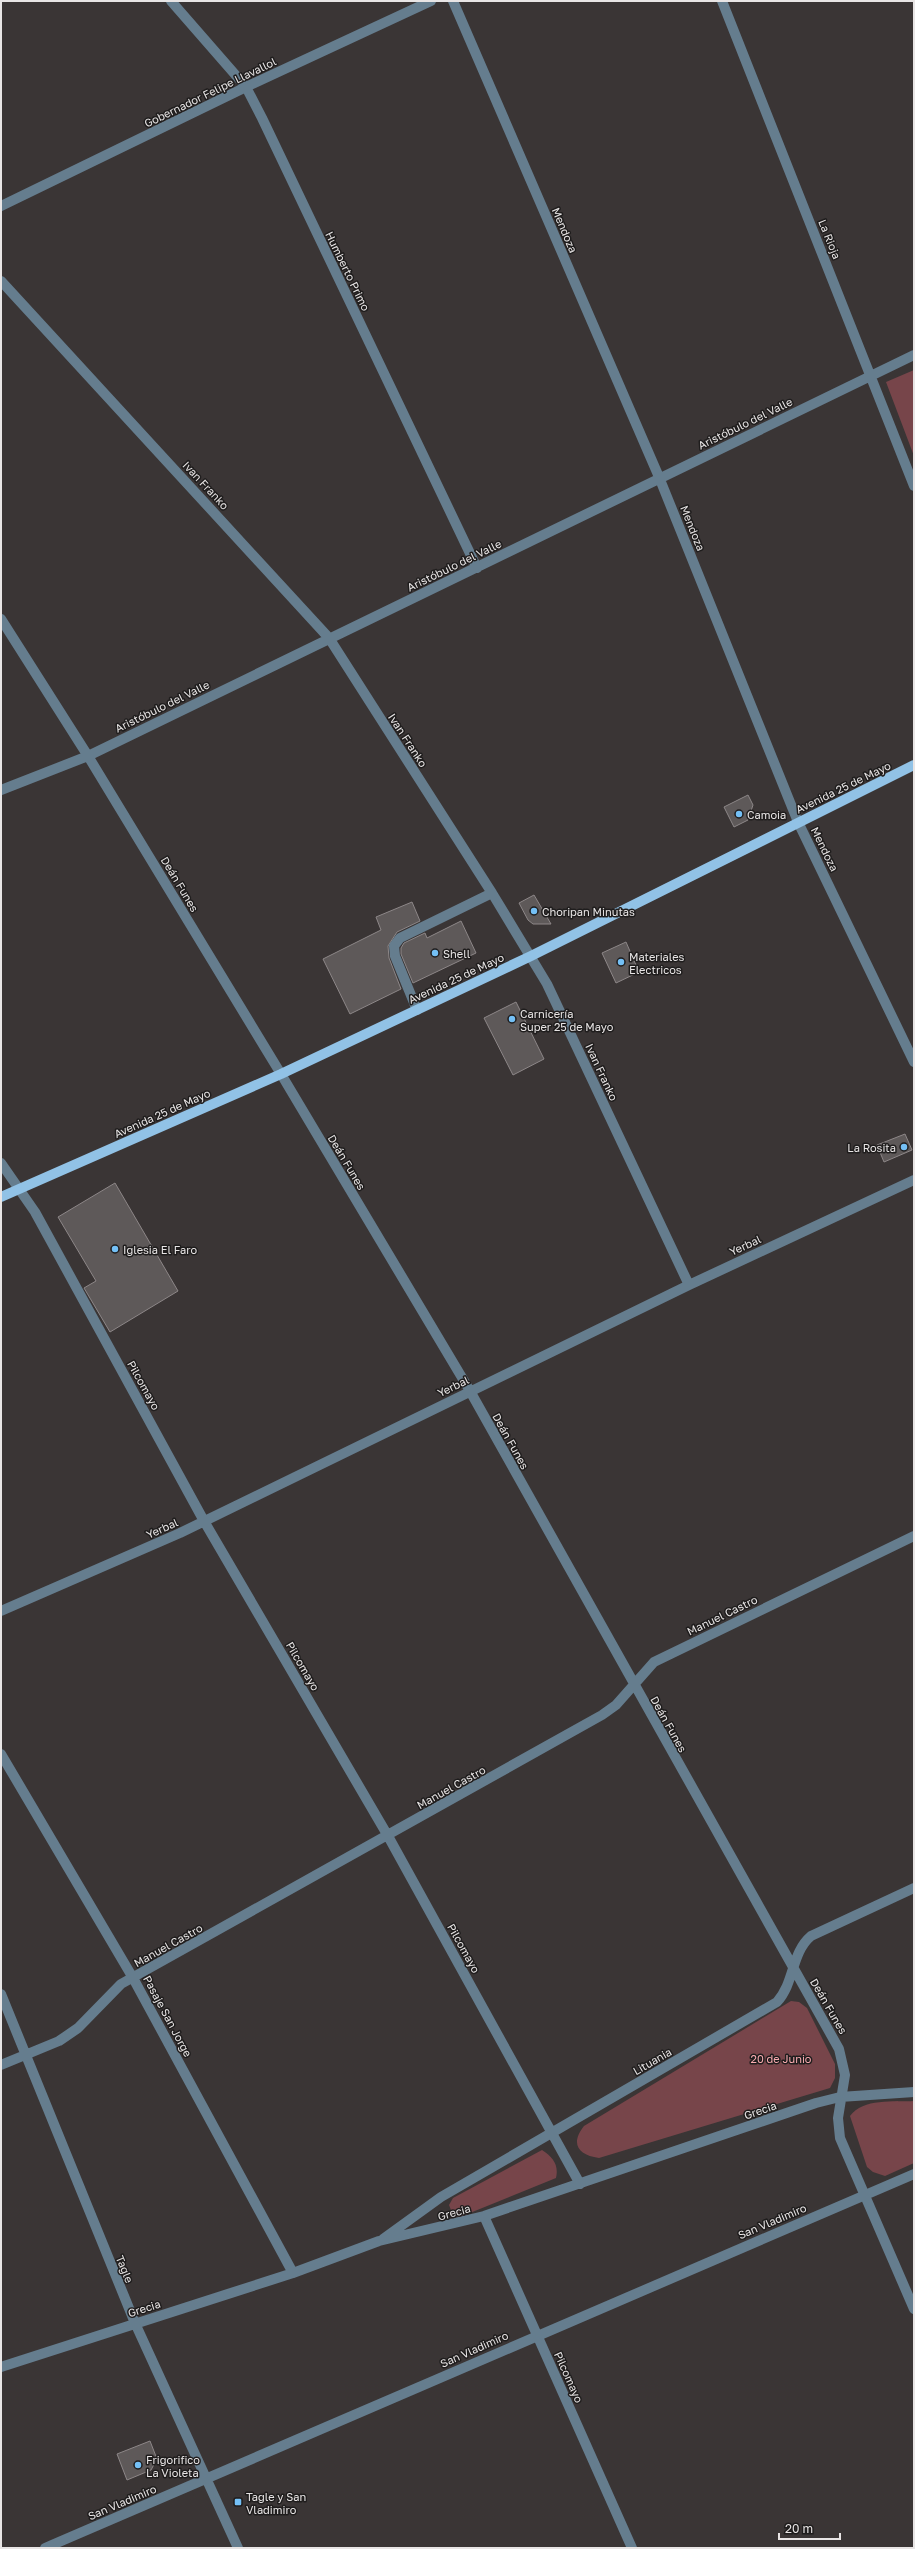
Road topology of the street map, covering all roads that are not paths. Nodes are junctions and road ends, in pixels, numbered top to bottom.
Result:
1 (171, 1) edge
2 (430, 1) edge
3 (454, 1) edge
4 (722, 1) edge
5 (246, 87) junction
6 (1, 206) edge
7 (1, 281) edge
8 (914, 355) edge
9 (872, 376) junction
10 (659, 477) junction
11 (914, 486) edge
12 (477, 568) junction
13 (1, 619) edge
14 (329, 638) junction
15 (88, 756) junction
16 (914, 765) edge
17 (1, 790) edge
18 (798, 822) junction
19 (492, 893) junction
20 (531, 956) junction
21 (417, 1010) junction
22 (914, 1062) edge
23 (281, 1074) junction
24 (1, 1164) edge
25 (914, 1180) edge
26 (19, 1190) junction
27 (1, 1197) edge
28 (689, 1285) junction
29 (470, 1391) junction
30 (204, 1521) junction
31 (914, 1536) edge
32 (1, 1611) edge
33 (633, 1684) junction
34 (1, 1754) edge
35 (388, 1836) junction
36 (914, 1888) edge
37 (794, 1970) junction
38 (133, 1978) junction
39 (1, 1994) edge
40 (24, 2056) junction
41 (1, 2066) edge
42 (914, 2092) edge
43 (840, 2097) junction
44 (552, 2133) junction
45 (914, 2174) edge
46 (580, 2184) junction
47 (863, 2195) junction
48 (484, 2216) junction
49 (379, 2241) junction
50 (293, 2274) junction
51 (914, 2309) edge
52 (135, 2323) junction
53 (537, 2334) junction
54 (1, 2367) edge
55 (207, 2479) junction
56 (44, 2548) edge
57 (238, 2548) edge
58 (632, 2548) edge

1 - 5 street, Humberto Primo
2 - 5 street, Gobernador Felipe Llavallol
3 - 10 street, Mendoza
4 - 9 street, La Rioja
5 - 6 street, Gobernador Felipe Llavallol
5 - 12 street, Humberto Primo
7 - 14 street, Ivan Franko
8 - 9 street, Aristóbulo del Valle
9 - 10 street, Aristóbulo del Valle
9 - 11 street, La Rioja
10 - 12 street, Aristóbulo del Valle
10 - 18 street, Mendoza
12 - 14 street, Aristóbulo del Valle
13 - 15 street, Deán Funes
14 - 15 street, Aristóbulo del Valle
14 - 19 street, Ivan Franko
15 - 17 street, Aristóbulo del Valle
15 - 23 street, Deán Funes
16 - 18 main road, Avenida 25 de Mayo
18 - 20 main road, Avenida 25 de Mayo
18 - 22 street, Mendoza
19 - 20 street, Ivan Franko
19 - 21 street
20 - 21 main road, Avenida 25 de Mayo
20 - 28 street, Ivan Franko
21 - 23 main road, Avenida 25 de Mayo
23 - 26 main road, Avenida 25 de Mayo
23 - 29 street, Deán Funes
24 - 26 street, Pilcomayo
25 - 28 street, Yerbal
26 - 27 main road, Avenida 25 de Mayo
26 - 30 street, Pilcomayo
28 - 29 street, Yerbal
29 - 30 street, Yerbal
29 - 33 street, Deán Funes
30 - 32 street, Yerbal
30 - 35 street, Pilcomayo
31 - 33 street, Manuel Castro
33 - 35 street, Manuel Castro
33 - 37 street, Deán Funes
34 - 38 street, Pasaje San Jorge
35 - 38 street, Manuel Castro
35 - 44 street, Pilcomayo
36 - 37 street, Lituania
37 - 43 street, Deán Funes
37 - 44 street, Lituania
38 - 40 street, Manuel Castro
38 - 50 street, Pasaje San Jorge
39 - 40 street, Tagle
40 - 41 street, Manuel Castro
40 - 52 street, Tagle
42 - 43 street, Grecia
43 - 46 street, Grecia
43 - 47 street, Deán Funes
44 - 46 street, Pilcomayo
44 - 49 street, Lituania
45 - 47 street, San Vladimiro
46 - 48 street, Grecia
47 - 51 street, Deán Funes
47 - 53 street, San Vladimiro
48 - 49 street, Grecia
48 - 53 street, Pilcomayo
49 - 50 street, Grecia
50 - 52 street, Grecia
52 - 54 street, Grecia
52 - 55 street, Tagle
53 - 55 street, San Vladimiro
53 - 58 street, Pilcomayo
55 - 56 street, San Vladimiro
55 - 57 street, Tagle

